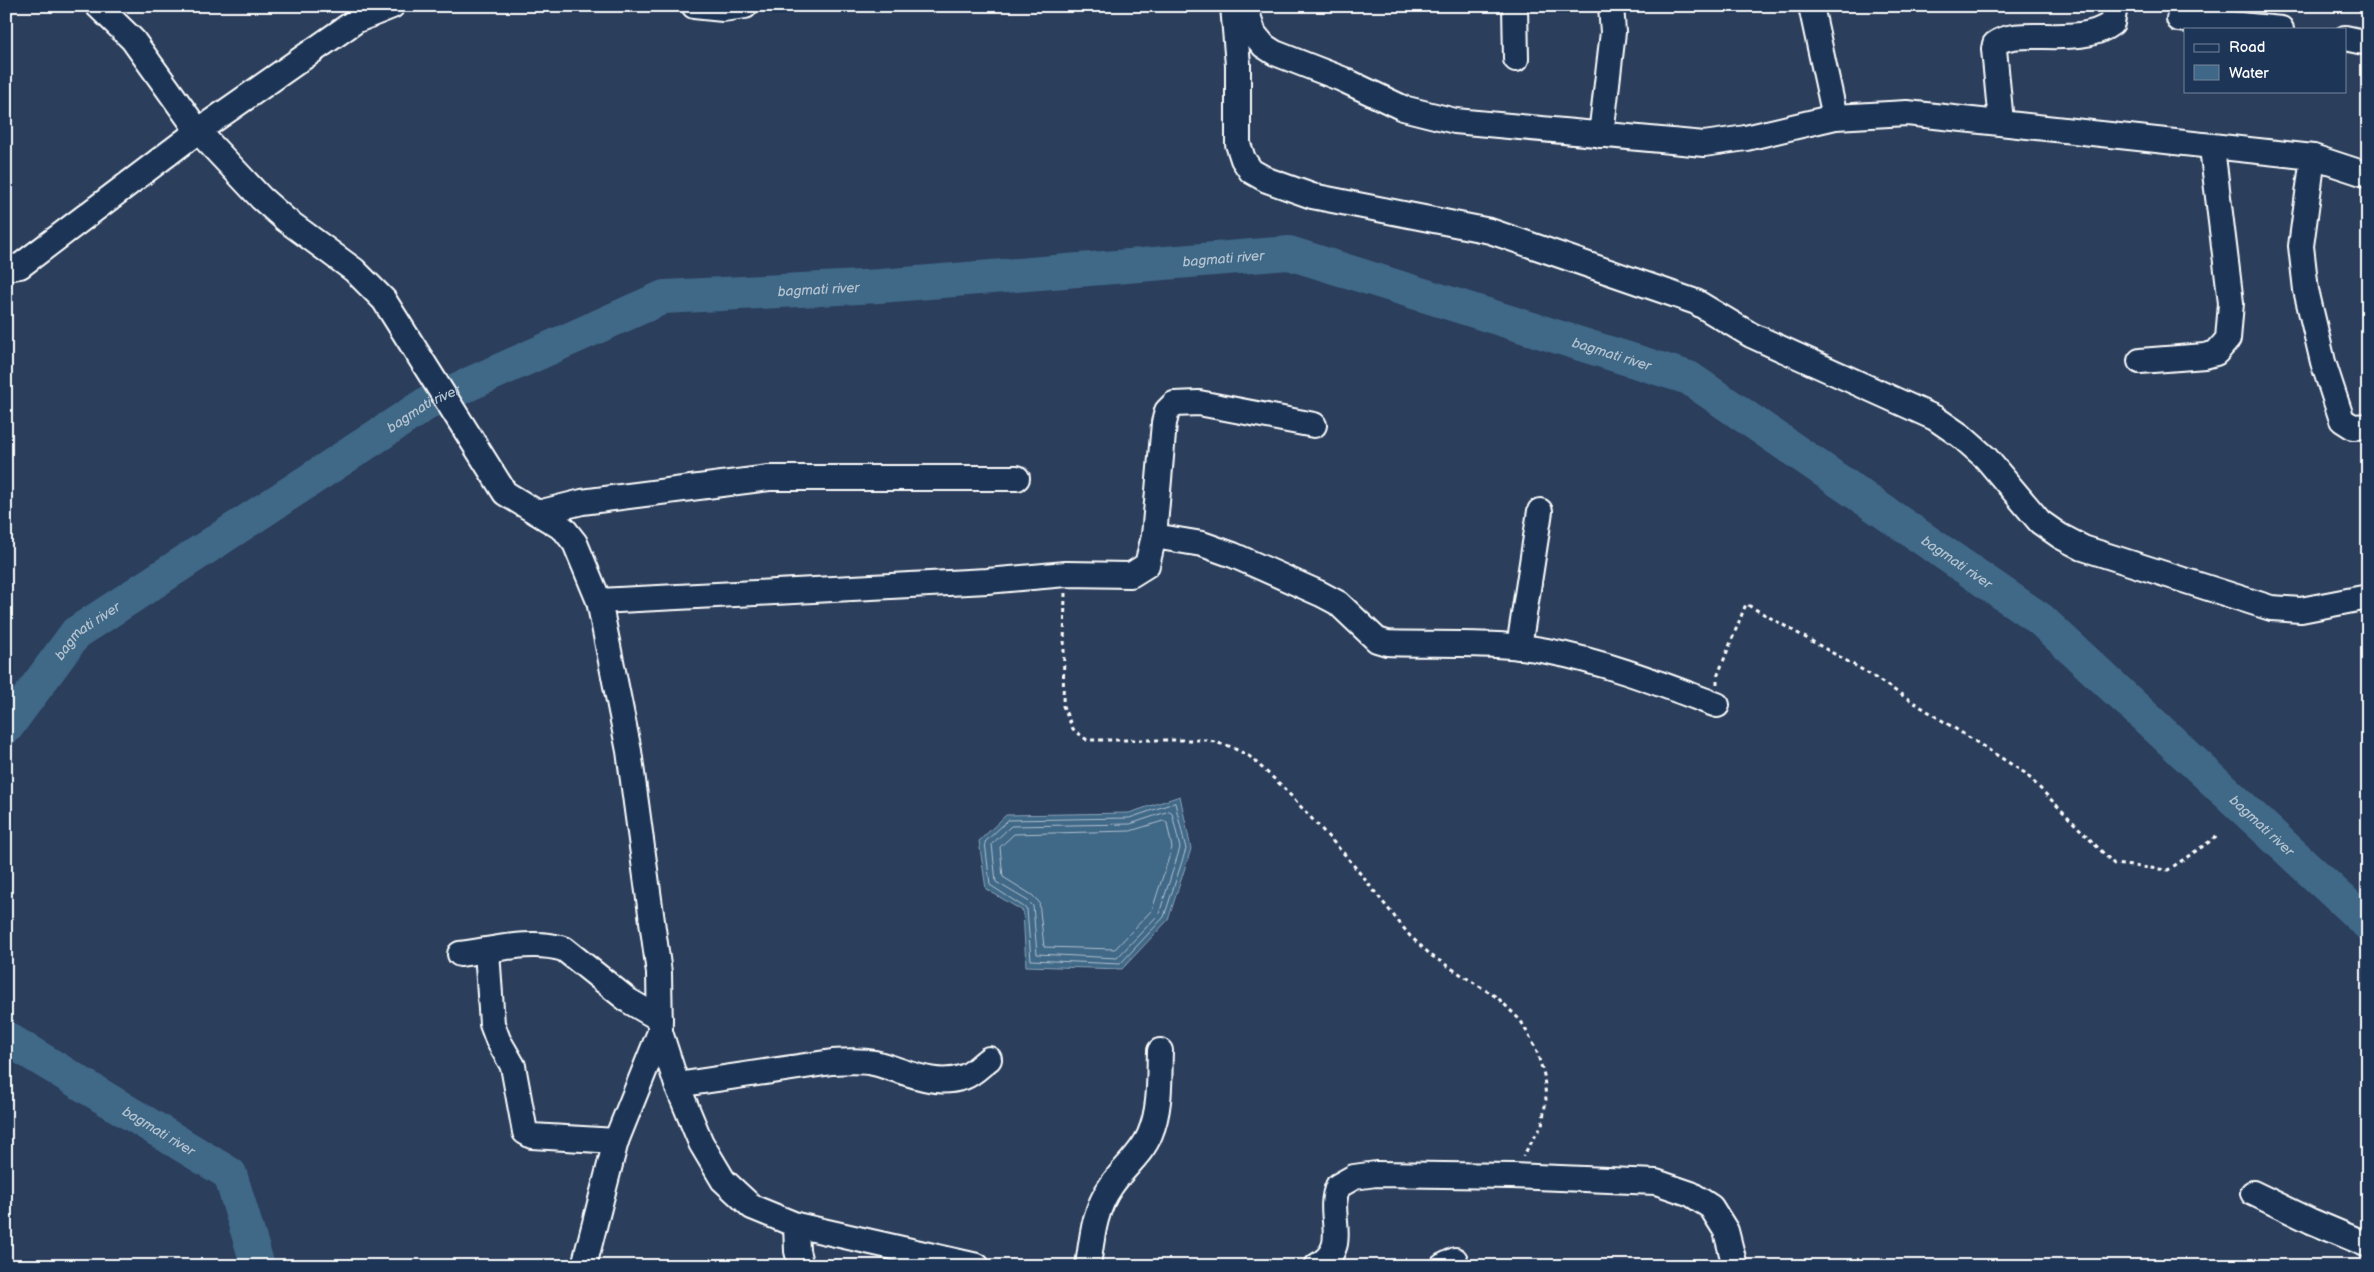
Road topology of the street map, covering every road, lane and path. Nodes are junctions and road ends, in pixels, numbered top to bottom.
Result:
1 (98, 6) edge
2 (392, 6) edge
3 (694, 6) edge
4 (745, 6) edge
5 (1232, 6) edge
6 (1245, 6) edge
7 (1515, 6) edge
8 (1610, 6) edge
9 (1811, 6) edge
10 (2116, 6) edge
11 (354, 13) edge
12 (2179, 19) dead end
13 (2271, 28) edge
14 (2346, 38) edge
15 (2368, 42) edge
16 (1516, 59) dead end
17 (1835, 116) junction
18 (2001, 122) junction
19 (198, 131) junction
20 (1601, 135) junction
21 (2212, 148) junction
22 (2313, 157) junction
23 (2368, 175) edge
24 (6, 268) edge
25 (2140, 361) dead end
26 (1314, 424) dead end
27 (2368, 426) edge
28 (1017, 478) dead end
29 (1540, 511) dead end
30 (538, 513) junction
31 (1154, 536) junction
32 (1066, 574) junction
33 (2368, 597) edge
34 (599, 601) junction
35 (1519, 647) junction
36 (1717, 705) joint
37 (2218, 836) dead end
38 (487, 951) junction
39 (460, 954) dead end
40 (660, 1026) junction
41 (1160, 1051) dead end
42 (990, 1059) dead end
43 (677, 1085) junction
44 (616, 1141) junction
45 (1512, 1176) junction
46 (2253, 1193) dead end
47 (796, 1225) junction
48 (2368, 1245) edge
49 (584, 1266) edge
50 (800, 1266) edge
51 (976, 1266) edge
52 (1088, 1266) edge
53 (1317, 1266) edge
54 (1735, 1266) edge

1 - 19 street
2 - 11 street
3 - 4 street
5 - 33 street
6 - 20 street
7 - 16 street
8 - 20 street
9 - 17 street
10 - 18 street
11 - 19 street
12 - 13 street
14 - 15 street
17 - 18 street
17 - 20 street
18 - 21 street
19 - 24 street
19 - 30 street
21 - 22 street
21 - 25 street
22 - 23 street
22 - 27 street
26 - 31 street
28 - 30 street
29 - 35 street
30 - 34 street
31 - 32 street
31 - 35 street
32 - 34 street
32 - 45 path
34 - 40 street
35 - 36 street
36 - 37 path
38 - 39 street
38 - 40 street
38 - 44 street
40 - 43 street
40 - 44 street
41 - 52 street
42 - 43 street
43 - 47 street
44 - 49 street
45 - 53 street
45 - 54 street
46 - 48 street
47 - 50 street
47 - 51 street

